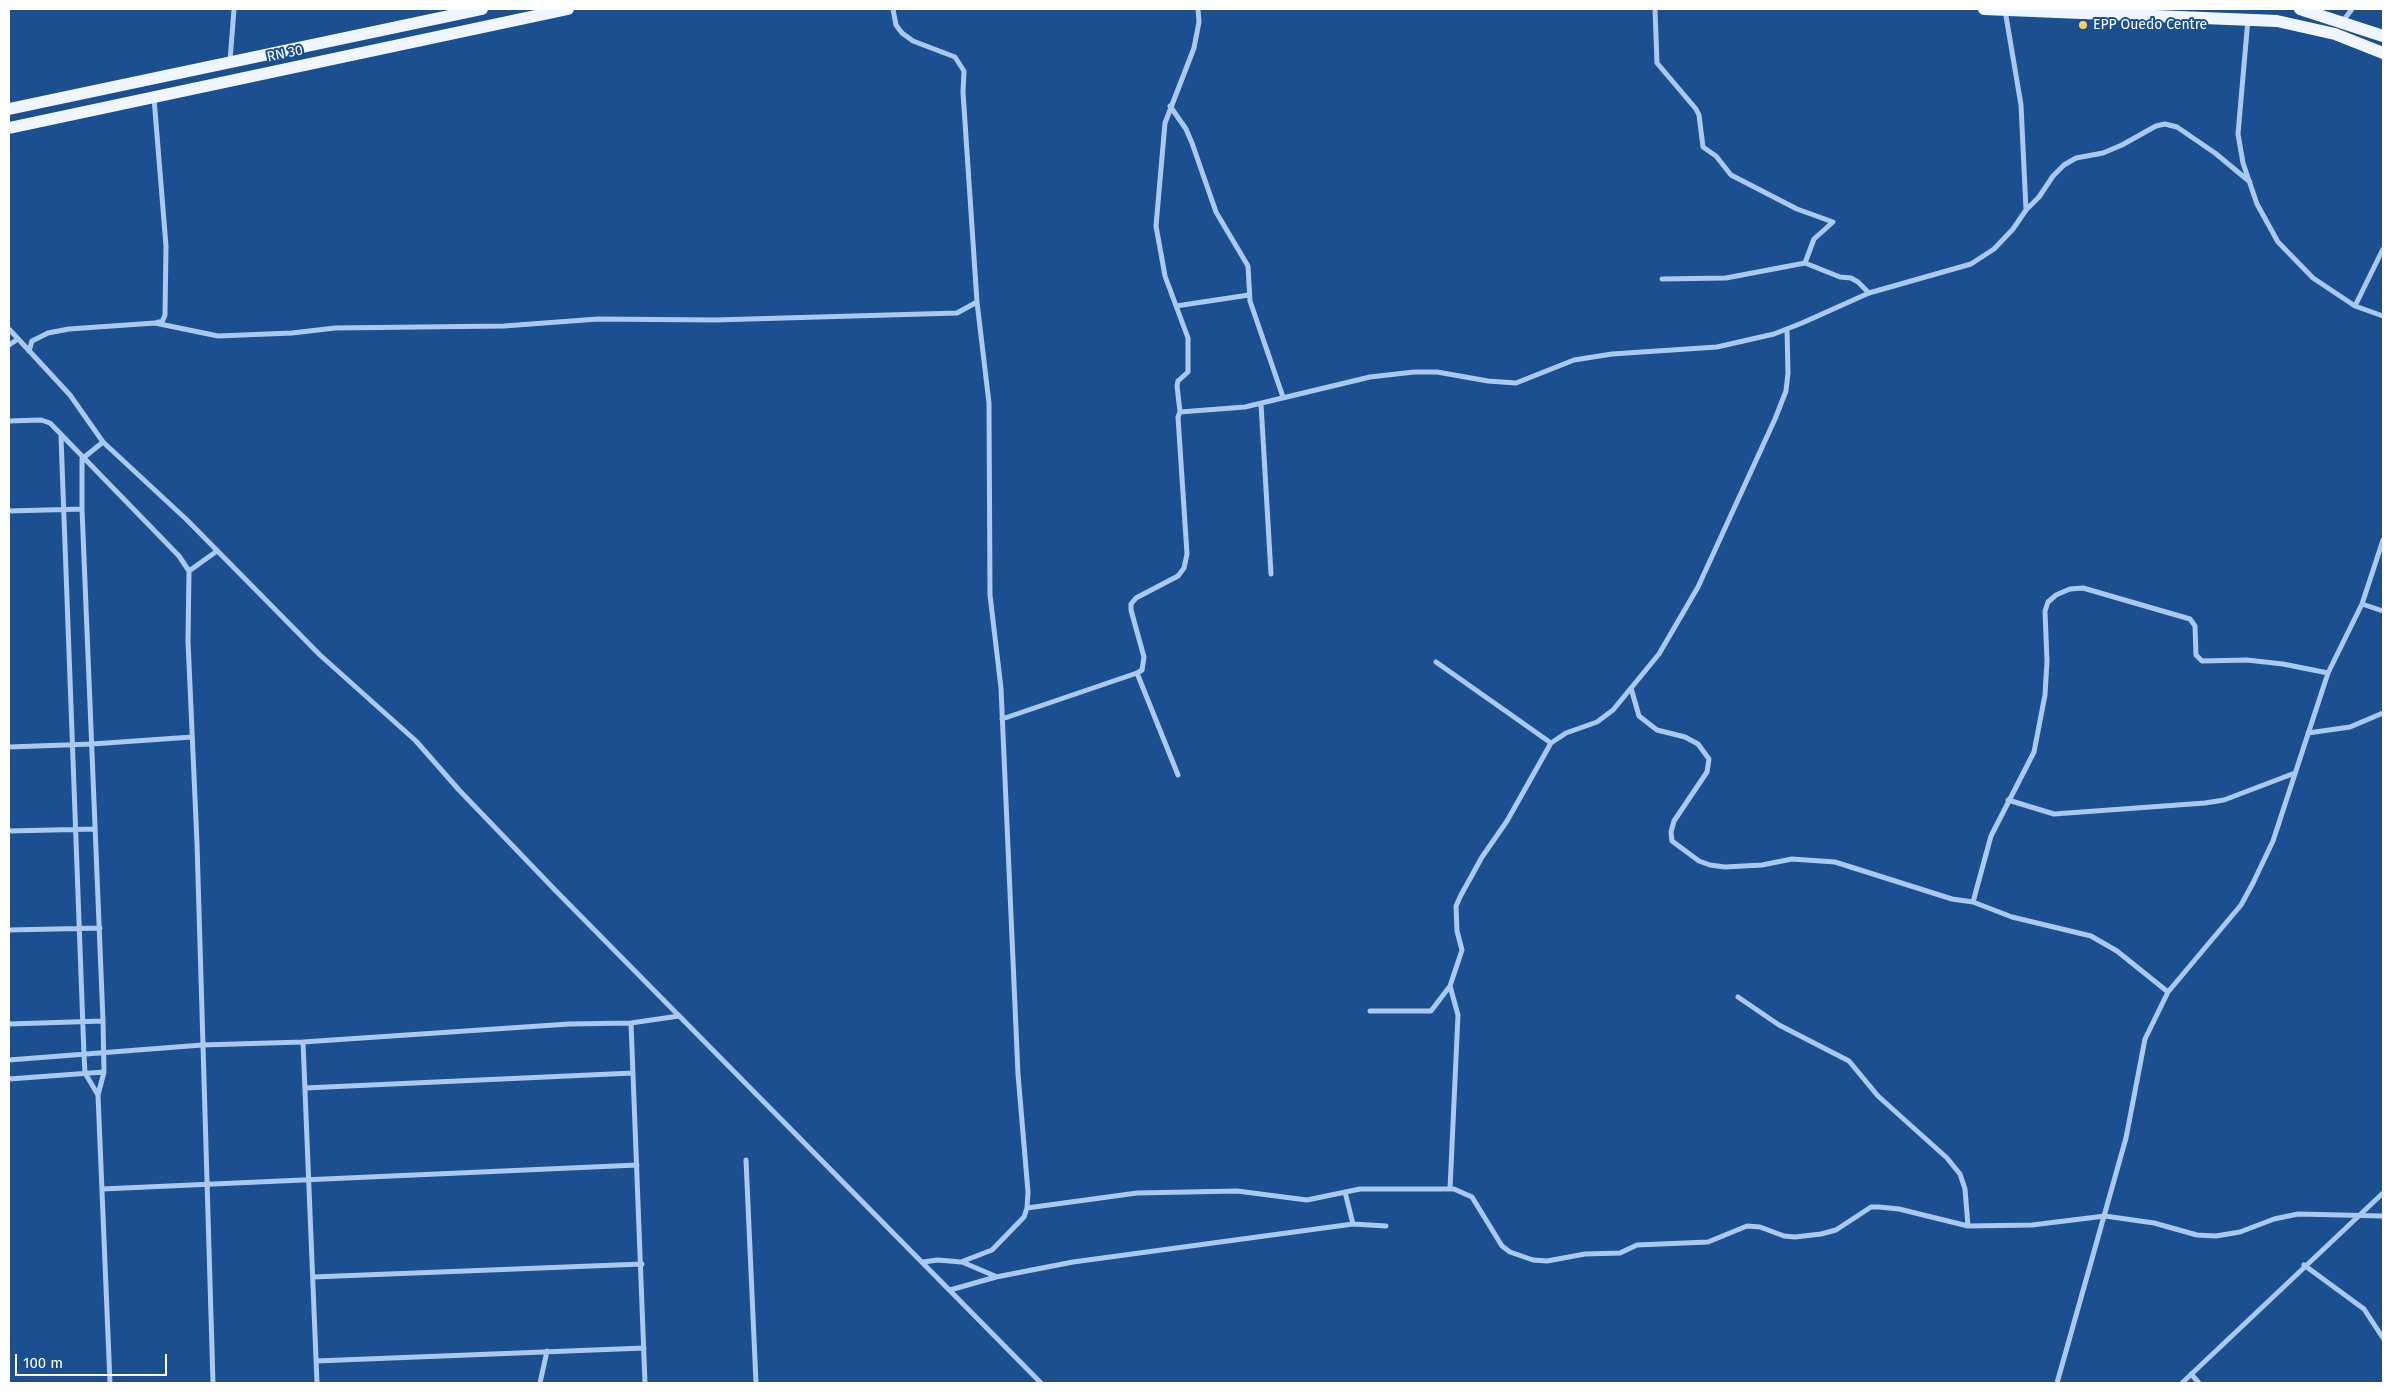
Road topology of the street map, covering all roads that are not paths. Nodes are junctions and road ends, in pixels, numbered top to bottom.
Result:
1 (234, 9) edge
2 (482, 9) edge
3 (568, 9) edge
4 (893, 9) edge
5 (1198, 9) edge
6 (1655, 9) edge
7 (1984, 9) edge
8 (2300, 9) edge
9 (2352, 9) edge
10 (2005, 10) junction
11 (2248, 19) junction
12 (2342, 21) junction
13 (2383, 36) edge
14 (2383, 53) edge
15 (230, 62) junction
16 (154, 98) junction
17 (1170, 106) junction
18 (9, 109) edge
19 (9, 128) edge
20 (2250, 182) junction
21 (2026, 210) junction
22 (2383, 249) edge
23 (1805, 263) junction
24 (1662, 279) dead end
25 (1869, 293) junction
26 (1249, 295) junction
27 (977, 302) junction
28 (1176, 306) junction
29 (2355, 306) junction
30 (2383, 316) edge
31 (155, 323) junction
32 (9, 329) edge
33 (1787, 329) junction
34 (18, 339) junction
35 (9, 345) edge
36 (29, 351) junction
37 (1283, 397) junction
38 (1261, 404) junction
39 (1180, 412) junction
40 (9, 421) edge
41 (61, 436) junction
42 (104, 442) junction
43 (82, 459) junction
44 (63, 508) junction
45 (82, 508) junction
46 (9, 511) edge
47 (2383, 540) edge
48 (217, 551) junction
49 (189, 572) junction
50 (1271, 574) dead end
51 (2362, 604) junction
52 (2383, 610) edge
53 (1436, 662) dead end
54 (1137, 673) junction
55 (2328, 673) junction
56 (1631, 688) junction
57 (2383, 713) edge
58 (1002, 719) junction
59 (2308, 733) junction
60 (192, 737) junction
61 (1552, 743) junction
62 (73, 744) junction
63 (92, 744) junction
64 (9, 746) edge
65 (2295, 774) junction
66 (1178, 775) dead end
67 (2008, 800) junction
68 (76, 829) junction
69 (95, 829) junction
70 (9, 831) edge
71 (1973, 902) junction
72 (78, 928) junction
73 (100, 928) junction
74 (9, 930) edge
75 (1450, 986) junction
76 (2168, 992) junction
77 (1738, 998) dead end
78 (1370, 1011) dead end
79 (679, 1016) junction
80 (82, 1021) junction
81 (103, 1021) junction
82 (631, 1023) junction
83 (9, 1024) edge
84 (303, 1042) junction
85 (202, 1045) junction
86 (103, 1054) junction
87 (84, 1055) junction
88 (9, 1060) edge
89 (104, 1072) junction
90 (85, 1073) junction
91 (633, 1073) junction
92 (9, 1079) edge
93 (305, 1088) junction
94 (98, 1095) junction
95 (746, 1160) dead end
96 (637, 1165) junction
97 (309, 1181) junction
98 (207, 1186) junction
99 (102, 1189) junction
100 (1450, 1189) junction
101 (1345, 1192) junction
102 (2383, 1192) edge
103 (1027, 1208) junction
104 (2359, 1215) junction
105 (2105, 1216) junction
106 (2383, 1216) edge
107 (1354, 1224) junction
108 (1386, 1226) dead end
109 (1968, 1226) junction
110 (923, 1262) junction
111 (961, 1262) junction
112 (642, 1264) junction
113 (2304, 1265) junction
114 (996, 1276) junction
115 (313, 1277) junction
116 (950, 1290) junction
117 (2383, 1338) edge
118 (644, 1348) junction
119 (547, 1351) junction
120 (316, 1361) junction
121 (2191, 1374) junction
122 (110, 1383) edge
123 (214, 1383) edge
124 (317, 1383) edge
125 (540, 1383) edge
126 (645, 1383) edge
127 (756, 1383) edge
128 (1041, 1383) edge
129 (2058, 1383) edge
130 (2182, 1383) edge
131 (2199, 1383) edge

1 - 15 street
2 - 15 main road, RN 30
3 - 16 main road, RN 30 / RN 30
4 - 27 street
5 - 17 street
6 - 23 street
7 - 10 main road
8 - 12 main road
9 - 12 street
10 - 11 main road
10 - 21 street
11 - 14 main road
11 - 20 street
12 - 13 main road
15 - 18 main road, RN 30
16 - 19 main road, RN 30 / RN 30
16 - 31 street
17 - 26 street
17 - 28 street
20 - 21 street
20 - 29 street
21 - 25 street
22 - 29 street
23 - 24 street
23 - 25 street
25 - 33 street
26 - 28 street
26 - 37 street
27 - 31 street
27 - 58 street
28 - 39 street
29 - 30 street
31 - 36 street
32 - 34 street
33 - 37 street
33 - 56 street
34 - 35 street
34 - 36 street
36 - 42 street
37 - 38 street
38 - 39 street
38 - 50 street
39 - 54 street
40 - 41 street
41 - 43 street
41 - 44 street
42 - 43 street
42 - 48 street
43 - 45 street
43 - 49 street
44 - 45 street
44 - 46 street
44 - 62 street
45 - 63 street
47 - 51 street
48 - 49 street
48 - 79 street
49 - 60 street
51 - 52 street
51 - 55 street
53 - 61 street
54 - 58 street
54 - 66 street
55 - 59 street
55 - 67 street
56 - 61 street
56 - 71 street
57 - 59 street
58 - 103 street
59 - 65 street
60 - 63 street
60 - 85 street
61 - 75 street
62 - 63 street
62 - 64 street
62 - 68 street
63 - 69 street
65 - 67 street
65 - 76 street
67 - 71 street
68 - 69 street
68 - 70 street
68 - 72 street
69 - 73 street
71 - 76 street
72 - 73 street
72 - 74 street
72 - 80 street
73 - 81 street
75 - 78 street
75 - 100 street
76 - 105 street
77 - 109 street
79 - 82 street
79 - 110 street
80 - 81 street
80 - 83 street
80 - 87 street
81 - 86 street
82 - 84 street
82 - 91 street
84 - 85 street
84 - 93 street
85 - 86 street
85 - 98 street
86 - 87 street
86 - 89 street
87 - 88 street
87 - 90 street
89 - 90 street
89 - 94 street
90 - 92 street
90 - 94 street
91 - 93 street
91 - 96 street
93 - 97 street
94 - 99 street
95 - 127 street
96 - 97 street
96 - 112 street
97 - 98 street
97 - 115 street
98 - 99 street
98 - 123 street
99 - 122 street
100 - 101 street
100 - 109 street
101 - 103 street
101 - 107 street
102 - 104 street
103 - 111 street
104 - 105 street
104 - 106 street
104 - 113 street
105 - 109 street
105 - 129 street
107 - 108 street
107 - 114 street
110 - 111 street
110 - 116 street
111 - 114 street
112 - 115 street
112 - 118 street
113 - 117 street
113 - 121 street
114 - 116 street
115 - 120 street
116 - 128 street
118 - 119 street
118 - 126 street
119 - 120 street
119 - 125 street
120 - 124 street
121 - 130 street
121 - 131 street

